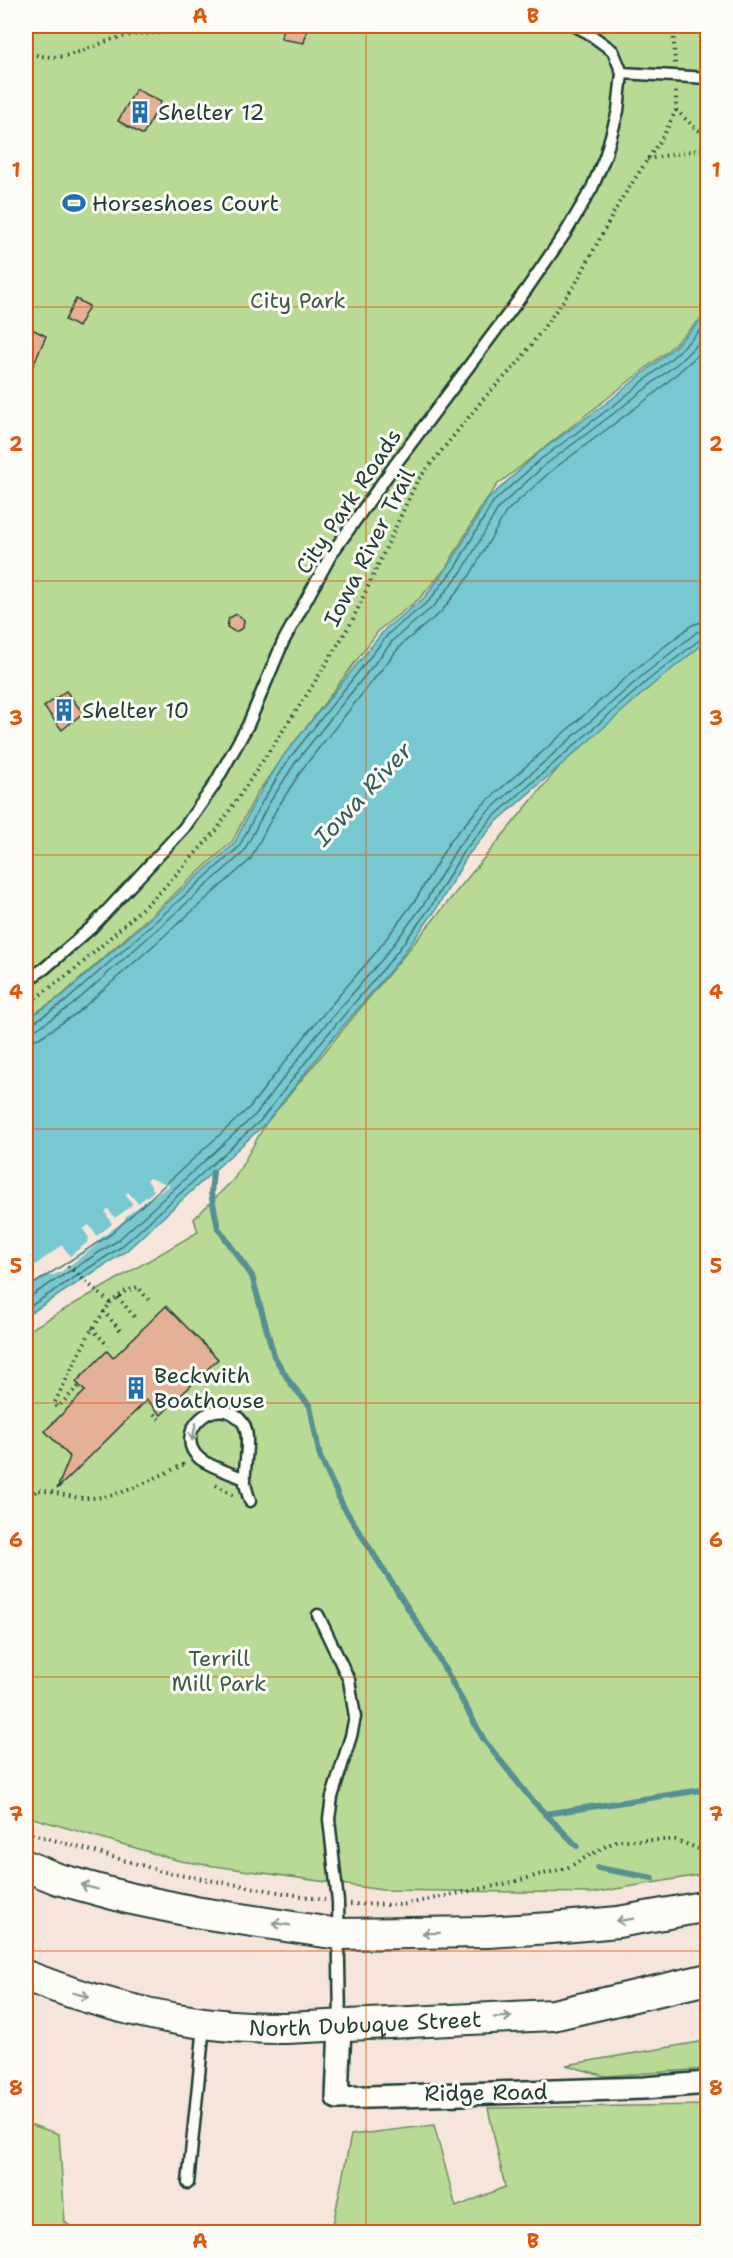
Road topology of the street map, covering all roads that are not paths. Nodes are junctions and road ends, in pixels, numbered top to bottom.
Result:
1 (574, 26) edge
2 (622, 73) junction
3 (708, 78) edge
4 (26, 981) edge
5 (245, 1479) junction
6 (250, 1501) road end
7 (318, 1615) dead end
8 (26, 1866) edge
9 (708, 1906) edge
10 (338, 1934) junction
11 (26, 1976) edge
12 (708, 1979) edge
13 (204, 2023) junction
14 (340, 2026) junction
15 (708, 2083) edge
16 (188, 2183) dead end

1 - 2 lane
2 - 3 lane
2 - 4 lane, City Park Roads
5 -> 5 lane
5 - 6 lane
7 - 10 lane
10 -> 8 main road
9 -> 10 main road
10 - 14 lane
11 -> 13 main road, North Dubuque Street
14 -> 12 main road, North Dubuque Street
13 - 14 main road, North Dubuque Street
13 - 16 lane
14 - 15 street, Ridge Road

